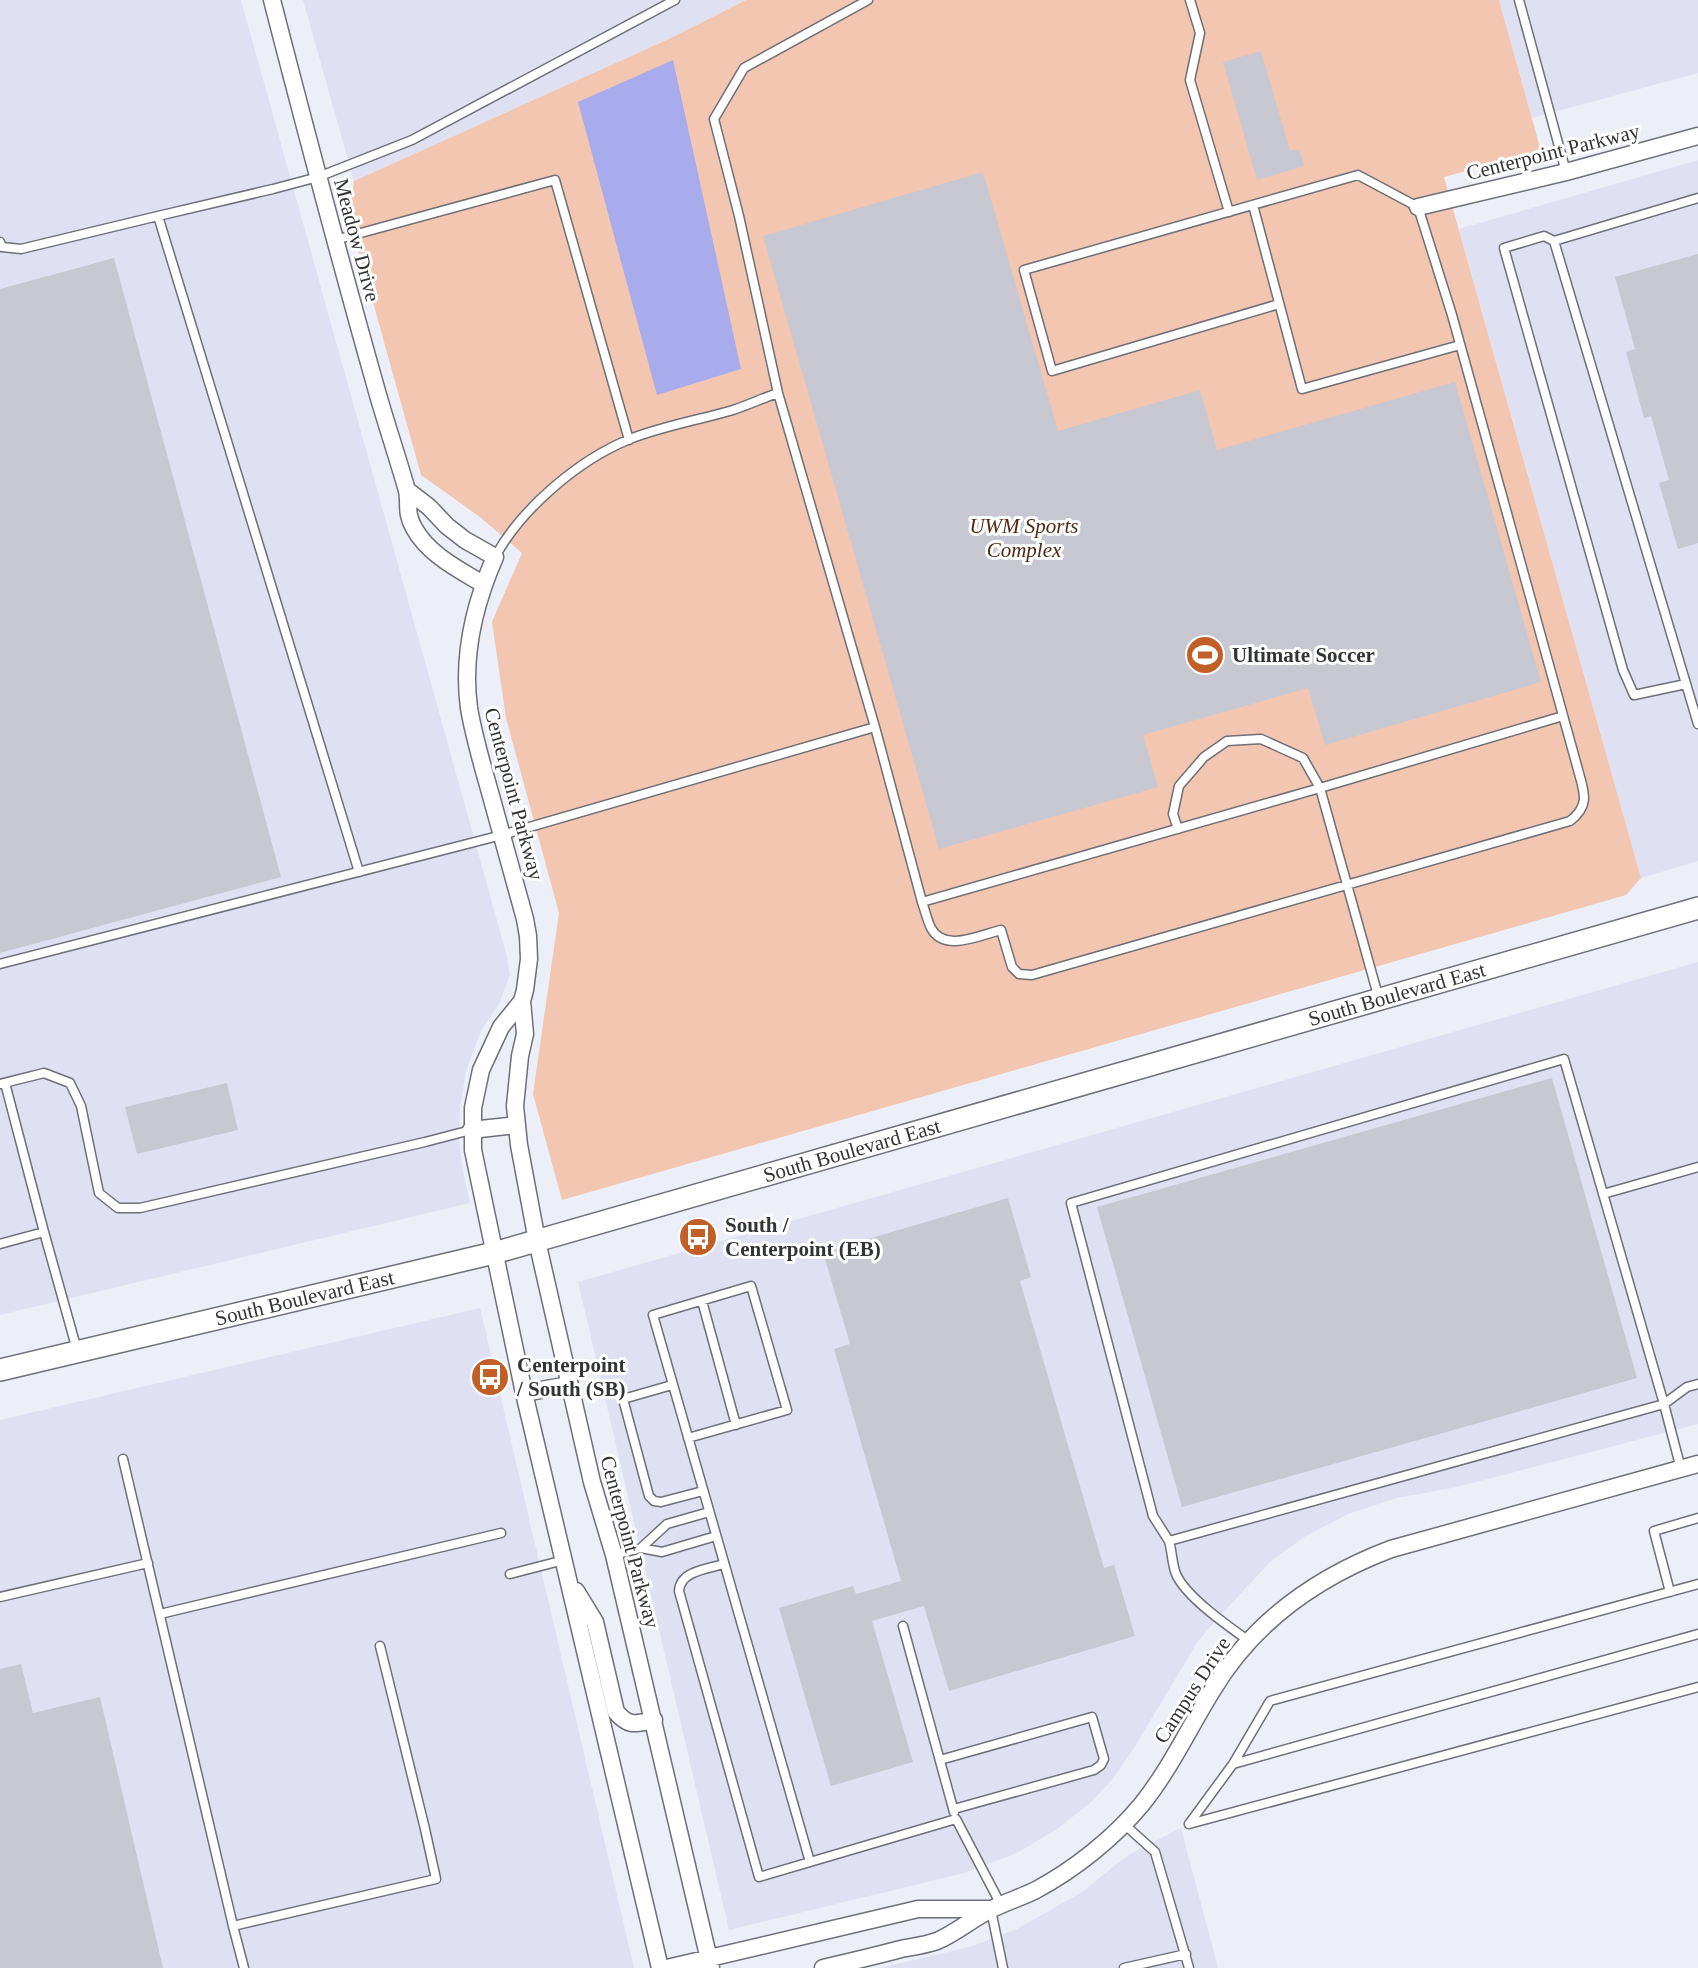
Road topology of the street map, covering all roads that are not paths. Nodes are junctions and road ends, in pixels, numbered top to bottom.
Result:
1 (272, 0) edge
2 (675, 0) edge
3 (868, 0) edge
4 (1190, 0) edge
5 (1520, 0) edge
6 (1698, 136) edge
7 (1566, 172) junction
8 (318, 177) junction
9 (1698, 198) edge
10 (1252, 205) junction
11 (1418, 207) junction
12 (1229, 212) junction
13 (158, 216) junction
14 (335, 240) junction
15 (1554, 241) junction
16 (0, 242) edge
17 (1279, 304) junction
18 (1460, 345) junction
19 (778, 393) junction
20 (629, 440) junction
21 (407, 490) junction
22 (495, 557) junction
23 (483, 584) junction
24 (1686, 684) junction
25 (1563, 716) junction
26 (1698, 723) edge
27 (875, 727) junction
28 (1320, 788) junction
29 (1178, 830) junction
30 (502, 835) junction
31 (359, 872) junction
32 (1349, 885) junction
33 (922, 901) junction
34 (1698, 908) edge
35 (0, 964) edge
36 (1379, 999) junction
37 (522, 1001) junction
38 (2, 1083) edge
39 (517, 1125) junction
40 (471, 1130) junction
41 (1698, 1167) edge
42 (1603, 1194) junction
43 (44, 1232) junction
44 (537, 1241) junction
45 (0, 1244) edge
46 (494, 1253) junction
47 (702, 1301) junction
48 (77, 1352) junction
49 (0, 1370) edge
50 (1698, 1384) edge
51 (569, 1385) junction
52 (672, 1385) junction
53 (524, 1393) junction
54 (1664, 1404) junction
55 (736, 1425) junction
56 (688, 1438) junction
57 (123, 1459) dead end
58 (1698, 1464) edge
59 (1681, 1469) junction
60 (703, 1491) junction
61 (709, 1512) junction
62 (1698, 1518) edge
63 (501, 1532) dead end
64 (716, 1536) junction
65 (1169, 1541) junction
66 (641, 1548) junction
67 (614, 1555) junction
68 (564, 1560) junction
69 (148, 1563) junction
70 (724, 1564) junction
71 (510, 1574) dead end
72 (567, 1577) junction
73 (1698, 1584) edge
74 (1670, 1592) junction
75 (0, 1597) edge
76 (160, 1614) junction
77 (903, 1626) dead end
78 (1698, 1634) edge
79 (1249, 1641) junction
80 (380, 1646) dead end
81 (1698, 1687) edge
82 (654, 1720) junction
83 (940, 1760) junction
84 (1233, 1764) junction
85 (954, 1809) junction
86 (956, 1819) junction
87 (1124, 1824) junction
88 (810, 1862) junction
89 (996, 1907) junction
90 (233, 1926) junction
91 (1186, 1954) junction
92 (710, 1963) edge
93 (244, 1968) edge
94 (660, 1968) edge
95 (667, 1968) edge
96 (823, 1968) edge
97 (1003, 1968) edge
98 (1124, 1968) edge
99 (1189, 1968) edge

1 - 8 street, Meadow Drive
2 - 8 lane
3 - 19 lane
4 - 12 lane
5 - 7 lane
6 - 7 street, Centerpoint Parkway
7 - 11 street, Centerpoint Parkway
8 - 13 lane
8 - 14 street, Meadow Drive
9 - 15 lane
10 - 11 lane
10 - 12 lane
10 - 17 lane
11 - 18 lane
12 - 17 lane
13 - 16 lane
13 - 31 lane
14 - 20 lane
14 - 21 street, Meadow Drive
15 - 24 lane
15 - 24 lane
17 - 18 lane
18 - 25 lane
19 - 20 lane
19 - 27 lane
20 - 22 lane
21 - 22 street
21 - 23 street, Meadow Drive
22 - 23 street, Centerpoint Parkway
23 - 30 street, Centerpoint Parkway
24 - 26 lane
25 - 28 lane
25 - 32 lane
27 - 30 lane
27 - 33 lane
28 - 29 lane
28 - 29 lane
28 - 32 lane
29 - 33 lane
30 - 31 lane
30 - 37 street, Centerpoint Parkway
31 - 35 lane
32 - 33 lane
32 - 36 lane
34 - 36 street, South Boulevard East
36 - 44 street, South Boulevard East
37 - 39 street, Centerpoint Parkway
37 - 40 street, Centerpoint Parkway
38 - 40 lane
38 - 43 lane
39 - 40 street
39 - 44 street, Centerpoint Parkway
40 - 46 street, Centerpoint Parkway
41 - 42 lane
42 - 54 lane
42 - 65 lane
43 - 45 lane
43 - 48 lane
44 - 46 street, South Boulevard East
44 - 51 street, Centerpoint Parkway
46 - 48 street, South Boulevard East
46 - 53 street, Centerpoint Parkway
47 - 52 lane
47 - 55 lane
47 - 55 lane
48 - 49 street, South Boulevard East
50 - 54 lane
51 - 53 street
51 - 67 street, Centerpoint Parkway
52 - 56 lane
52 - 60 lane
53 - 68 street, Centerpoint Parkway
54 - 59 lane
54 - 65 lane
55 - 56 lane
56 - 60 lane
57 - 69 lane
58 - 59 street, Campus Drive
59 - 79 street, Campus Drive
60 - 61 lane
61 - 64 lane
61 - 66 lane
62 - 74 lane
63 - 76 lane
64 - 66 lane
64 - 70 lane
65 - 79 lane
66 - 67 lane
67 - 82 street, Centerpoint Parkway
68 - 71 lane
68 - 72 street, Centerpoint Parkway
69 - 75 lane
69 - 76 lane
70 - 88 lane
70 - 88 lane
72 - 82 street
72 - 94 street, Centerpoint Parkway
73 - 74 lane
74 - 84 lane
76 - 90 lane
77 - 83 lane
78 - 84 lane
79 - 87 street, Campus Drive
80 - 90 lane
81 - 84 lane
82 - 92 street, Centerpoint Parkway
83 - 85 lane
83 - 85 lane
85 - 86 lane
86 - 88 lane
86 - 89 lane
87 - 89 street, Campus Drive
87 - 91 lane
89 - 92 street, Campus Drive
89 - 96 street, Campus Drive
89 - 97 lane
90 - 93 lane
91 - 98 lane
91 - 99 lane
92 - 95 street, Campus Drive

